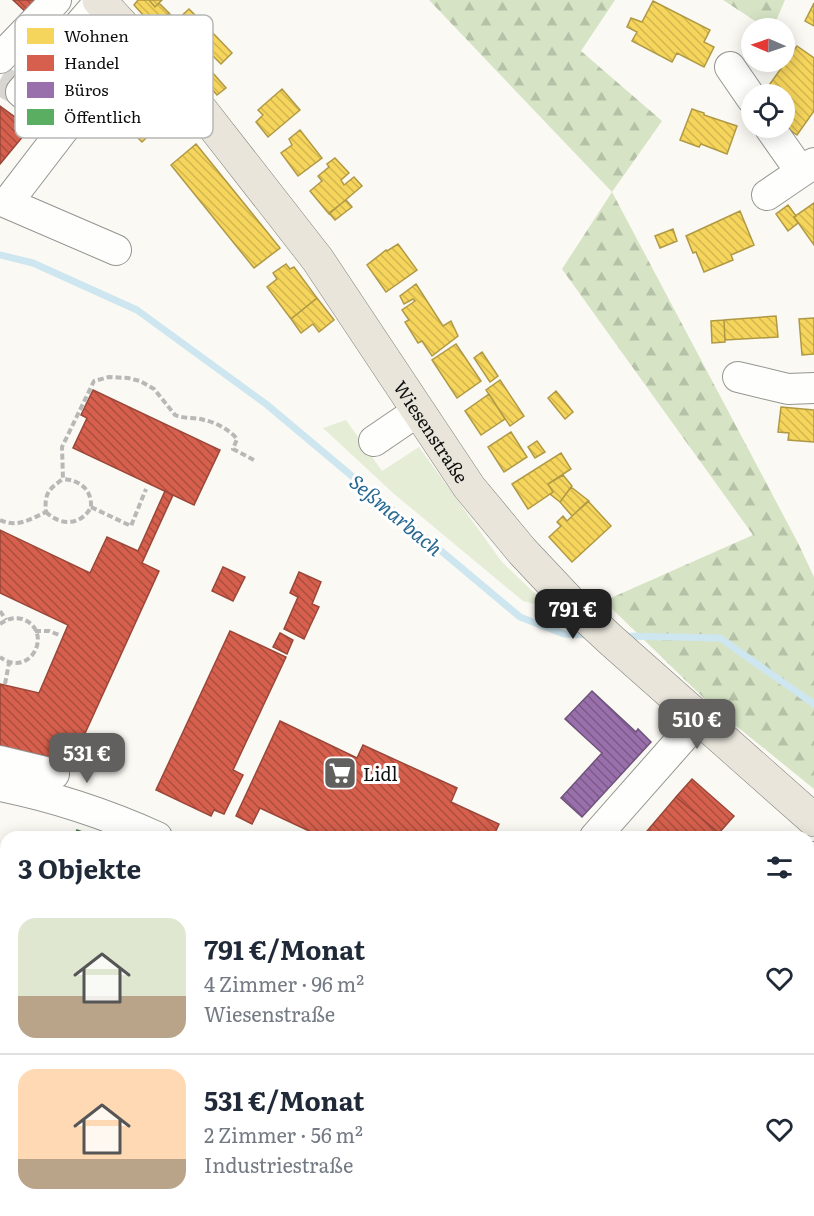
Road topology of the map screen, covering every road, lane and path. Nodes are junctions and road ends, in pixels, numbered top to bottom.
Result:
1 (56, 0) edge
2 (99, 0) edge
3 (42, 15) edge
4 (86, 15) edge
5 (113, 15) edge
6 (15, 42) edge
7 (0, 58) edge
8 (730, 67) dead end
9 (742, 84) edge
10 (213, 125) edge
11 (57, 138) edge
12 (780, 138) edge
13 (807, 168) edge
14 (766, 195) dead end
15 (116, 250) dead end
16 (738, 377) dead end
17 (814, 388) edge
18 (418, 411) junction
19 (374, 441) dead end
20 (254, 460) dead end
21 (63, 478) junction
22 (146, 489) dead end
23 (91, 507) junction
24 (46, 512) junction
25 (0, 520) edge
26 (0, 611) edge
27 (6, 620) junction
28 (0, 624) edge
29 (36, 631) junction
30 (59, 635) dead end
31 (0, 657) edge
32 (9, 663) junction
33 (6, 684) dead end
34 (700, 718) junction
35 (20, 776) edge
36 (814, 820) edge
37 (144, 831) edge
38 (600, 831) edge

1 - 3 street
2 - 4 street
2 - 5 main road, Wiesenstraße
6 - 7 street
8 - 9 street
10 - 18 main road, Wiesenstraße
11 - 15 street
12 - 13 street
13 - 14 street
16 - 17 street
18 - 19 street
18 - 34 main road, Wiesenstraße
20 - 21 path
21 - 23 path
21 - 24 path
22 - 23 path
23 - 24 path
24 - 25 path
26 - 27 path
27 - 28 path
27 - 29 path
29 - 30 path
29 - 32 path
31 - 32 path
32 - 33 path
34 - 36 main road, Wiesenstraße
34 - 38 street
35 - 37 street

